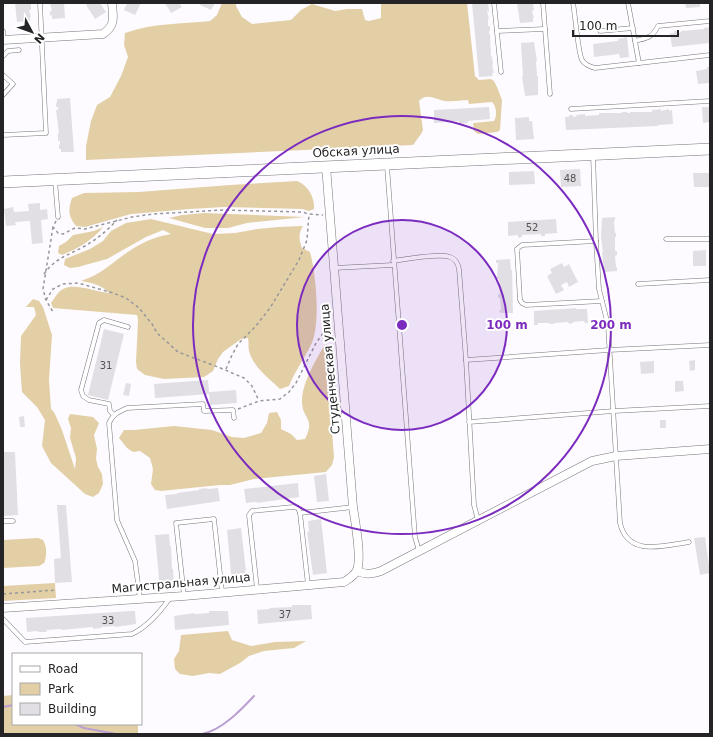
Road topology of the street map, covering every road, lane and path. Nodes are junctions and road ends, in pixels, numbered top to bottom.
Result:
1 (40, 3) edge
2 (112, 3) edge
3 (494, 3) edge
4 (543, 3) edge
5 (573, 3) edge
6 (628, 3) edge
7 (710, 21) edge
8 (633, 28) junction
9 (545, 29) junction
10 (3, 31) edge
11 (497, 31) junction
12 (600, 32) dead end
13 (42, 38) junction
14 (3, 40) edge
15 (635, 40) junction
16 (19, 50) dead end
17 (710, 55) edge
18 (3, 56) edge
19 (639, 63) junction
20 (501, 72) dead end
21 (3, 75) edge
22 (550, 94) dead end
23 (3, 95) edge
24 (710, 100) edge
25 (571, 110) dead end
26 (3, 134) edge
27 (710, 149) edge
28 (593, 154) junction
29 (387, 163) junction
30 (326, 166) junction
31 (54, 179) junction
32 (3, 182) edge
33 (310, 214) junction
34 (330, 215) junction
35 (58, 217) joint
36 (117, 220) junction
37 (53, 227) junction
38 (666, 239) dead end
39 (710, 239) edge
40 (596, 241) junction
41 (393, 263) junction
42 (334, 268) junction
43 (44, 274) junction
44 (710, 280) edge
45 (638, 284) dead end
46 (46, 300) junction
47 (602, 300) junction
48 (53, 312) dead end
49 (338, 321) junction
50 (128, 328) dead end
51 (710, 345) edge
52 (610, 350) junction
53 (466, 360) junction
54 (225, 370) junction
55 (259, 401) junction
56 (710, 406) edge
57 (233, 410) junction
58 (614, 411) junction
59 (114, 415) junction
60 (234, 418) dead end
61 (470, 422) junction
62 (710, 449) edge
63 (616, 456) junction
64 (353, 507) junction
65 (300, 514) junction
66 (478, 520) junction
67 (3, 521) edge
68 (13, 521) dead end
69 (689, 542) dead end
70 (419, 551) junction
71 (357, 571) junction
72 (308, 585) junction
73 (257, 589) junction
74 (56, 590) dead end
75 (222, 592) junction
76 (3, 594) edge
77 (184, 596) junction
78 (171, 597) junction
79 (140, 599) junction
80 (3, 608) edge
81 (3, 619) edge

1 - 13 lane
2 - 13 street
3 - 11 lane
4 - 9 lane
5 - 19 lane
6 - 8 lane
7 - 15 lane
8 - 12 lane
8 - 15 lane
9 - 11 lane
9 - 22 lane
10 - 14 lane
11 - 20 lane
13 - 14 street
13 - 26 lane
15 - 19 lane
16 - 18 lane
17 - 19 lane
21 - 23 lane
24 - 25 lane
27 - 28 street, Обская улица
28 - 29 street, Обская улица
28 - 40 lane
29 - 30 street, Обская улица
29 - 41 lane
30 - 31 street, Обская улица
30 - 34 street, Студенческая улица
31 - 32 street, Обская улица
31 - 35 lane
33 - 34 path
33 - 36 path
33 - 54 path
34 - 42 street, Студенческая улица
35 - 37 path
36 - 37 path
36 - 43 path
37 - 43 path
38 - 39 lane
40 - 47 lane
40 - 47 lane
41 - 42 lane
41 - 53 lane
41 - 70 lane
42 - 49 street, Студенческая улица
43 - 46 path
44 - 45 lane
46 - 48 path
46 - 54 path
47 - 52 lane
49 - 55 path
49 - 64 street, Студенческая улица
50 - 59 lane
51 - 52 lane
52 - 53 lane
52 - 58 lane
53 - 61 lane
54 - 55 path
55 - 57 path
56 - 58 lane
57 - 59 lane
57 - 60 lane
58 - 61 lane
58 - 63 lane
59 - 79 lane
61 - 66 lane
62 - 63 street
63 - 66 street
63 - 69 lane
64 - 65 lane
64 - 71 street, Студенческая улица
65 - 72 lane
65 - 73 lane
66 - 70 street
67 - 68 lane
70 - 71 street
71 - 72 street, Магистральная улица
72 - 73 street, Магистральная улица
73 - 75 street, Магистральная улица
74 - 76 path
75 - 77 street, Магистральная улица
75 - 77 lane
77 - 78 street, Магистральная улица
78 - 79 street, Магистральная улица
78 - 81 lane
79 - 80 street, Магистральная улица

